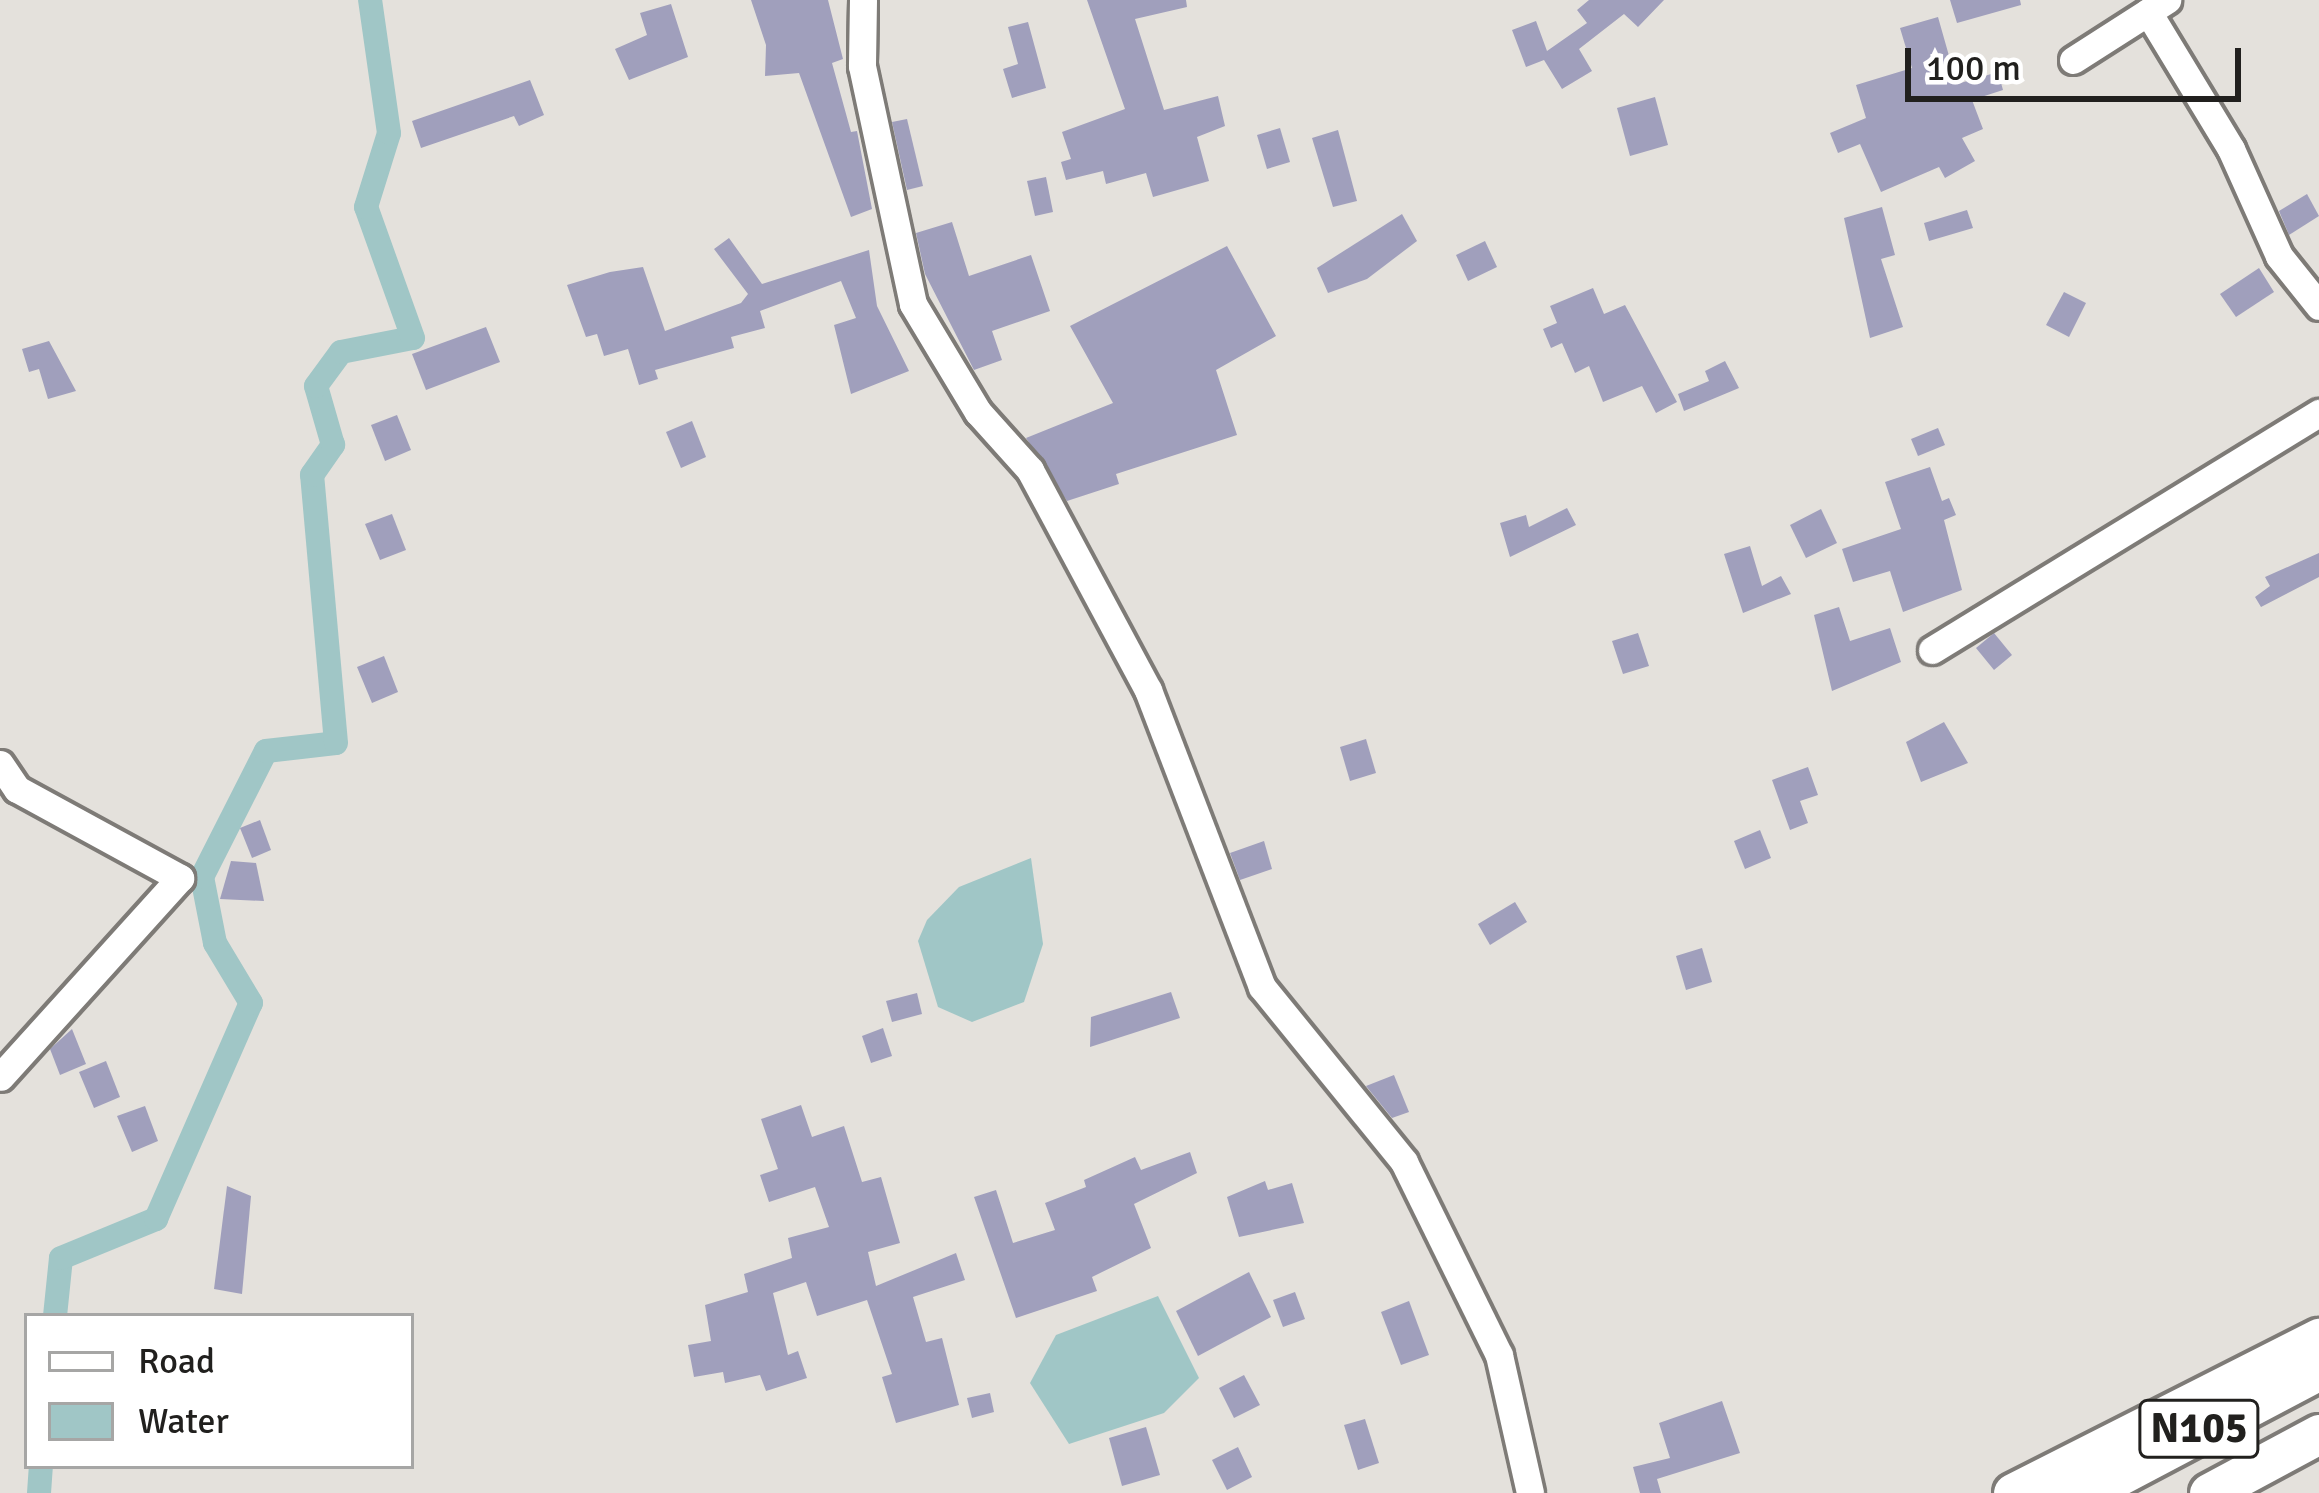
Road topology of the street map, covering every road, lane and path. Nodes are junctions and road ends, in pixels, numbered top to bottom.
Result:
1 (863, 0) edge
2 (2158, 6) edge
3 (2073, 60) dead end
4 (2319, 306) edge
5 (2319, 412) edge
6 (1932, 650) dead end
7 (0, 764) edge
8 (0, 1077) edge
9 (2319, 1338) edge
10 (2319, 1366) edge
11 (2319, 1400) edge
12 (2319, 1434) edge
13 (1530, 1493) edge
14 (2013, 1493) edge
15 (2078, 1493) edge
16 (2142, 1493) edge
17 (2210, 1493) edge

1 - 13 street
2 - 3 street
2 - 4 street
5 - 6 street
7 - 8 street
9 - 14 main road
10 - 15 highway, N105
11 - 16 highway, N105
12 - 17 main road

